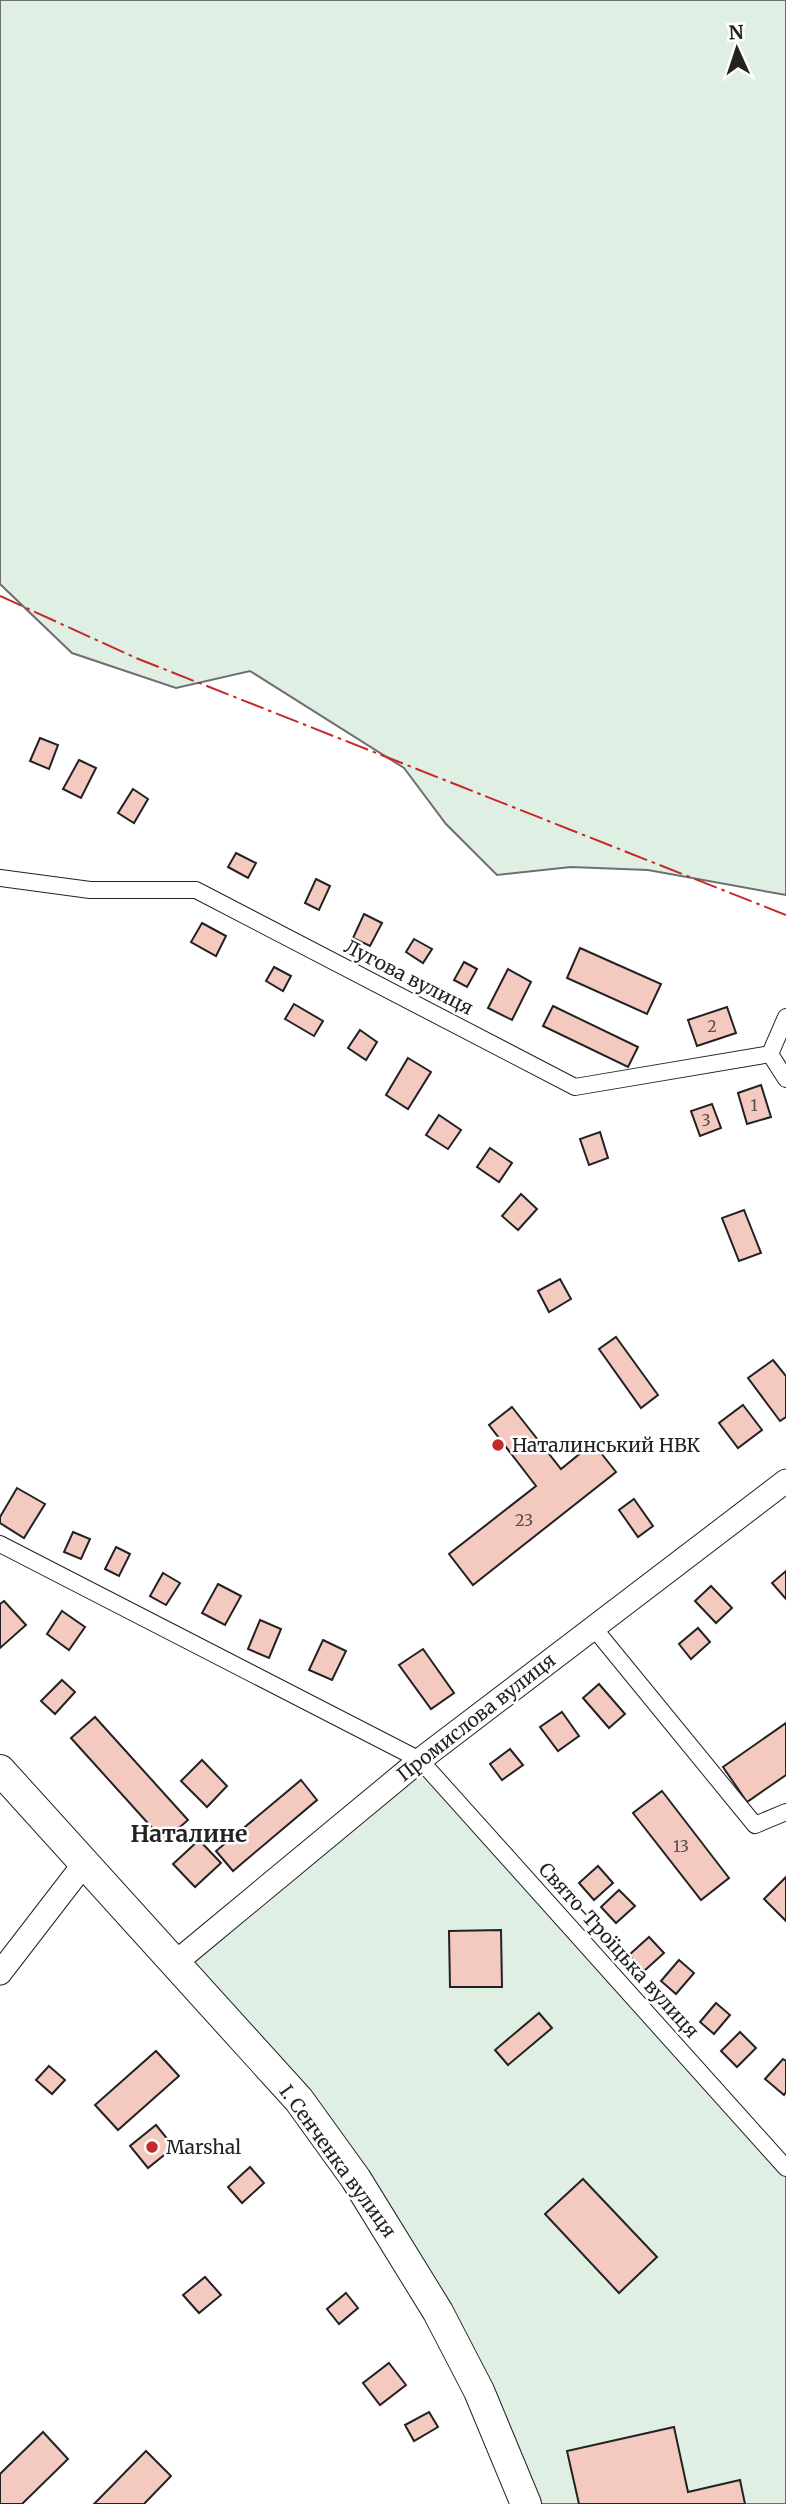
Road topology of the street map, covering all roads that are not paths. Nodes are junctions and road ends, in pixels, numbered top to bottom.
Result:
1 (0, 878) edge
2 (786, 1017) edge
3 (770, 1054) junction
4 (786, 1079) edge
5 (786, 1481) edge
6 (0, 1544) edge
7 (593, 1627) junction
8 (420, 1760) junction
9 (0, 1770) edge
10 (786, 1812) edge
11 (84, 1864) junction
12 (174, 1964) junction
13 (0, 1973) edge
14 (786, 2168) edge
15 (526, 2504) edge

1 - 3 street, Лугова вулиця
2 - 3 street
3 - 4 street
5 - 7 street, Промислова вулиця
6 - 8 street
7 - 8 street, Промислова вулиця
7 - 10 street
8 - 12 street, Промислова вулиця
8 - 14 street, Свято-Троїцька вулиця
9 - 11 highway, І. Сенченка вулиця
11 - 12 highway, І. Сенченка вулиця
11 - 13 street
12 - 15 highway, І. Сенченка вулиця

